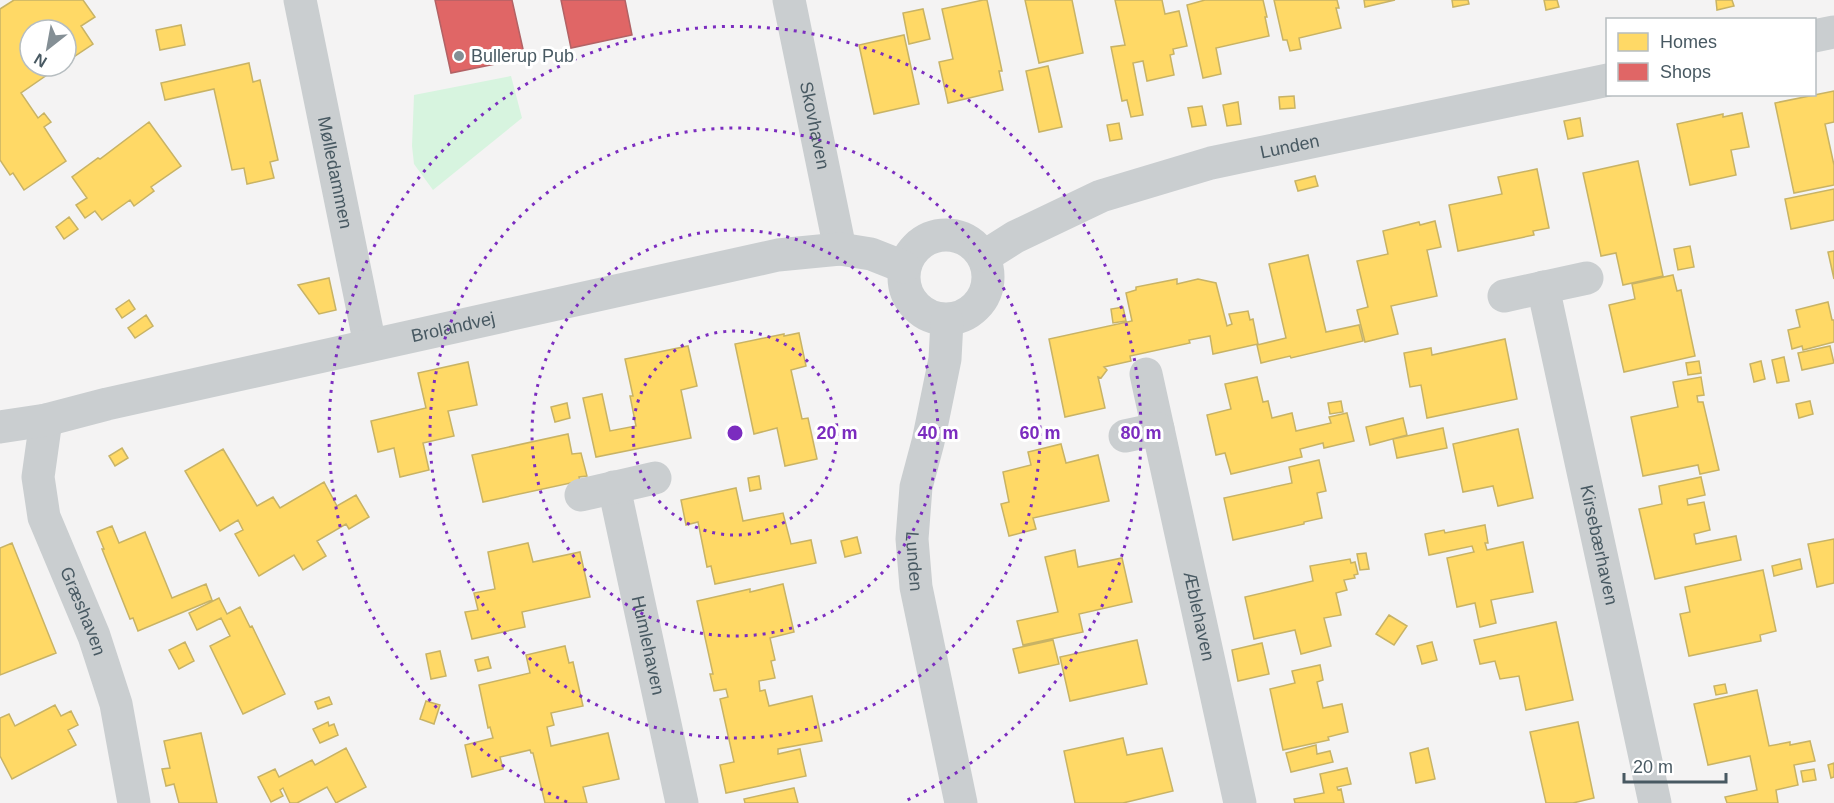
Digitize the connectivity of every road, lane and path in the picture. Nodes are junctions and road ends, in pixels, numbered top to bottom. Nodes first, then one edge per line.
1 (300, 0) edge
2 (789, 0) edge
3 (1834, 32) edge
4 (1816, 36) edge
5 (1606, 80) edge
6 (840, 249) junction
7 (984, 256) junction
8 (904, 267) junction
9 (1587, 278) dead end
10 (1543, 287) junction
11 (1504, 296) dead end
12 (947, 321) junction
13 (370, 345) junction
14 (1146, 374) dead end
15 (46, 420) junction
16 (0, 427) edge
17 (1158, 429) junction
18 (1125, 436) dead end
19 (655, 478) dead end
20 (614, 487) junction
21 (581, 495) dead end
22 (134, 803) edge
23 (682, 803) edge
24 (961, 803) edge
25 (1240, 803) edge
26 (1655, 803) edge

1 - 13 street, Mølledammen
2 - 6 street, Skovhaven
3 - 4 street
5 - 7 street, Lunden
6 - 8 street, Brolandvej
6 - 13 street, Brolandvej
7 - 8 street
7 - 12 street
8 - 12 street
9 - 10 street
10 - 11 street
10 - 26 street, Kirsebærhaven
12 - 24 street, Lunden
13 - 15 street, Brolandvej
14 - 17 street, Æblehaven
15 - 16 street, Brolandvej
15 - 22 street, Græshaven
17 - 18 street
17 - 25 street, Æblehaven
19 - 20 street
20 - 21 street
20 - 23 street, Humlehaven

